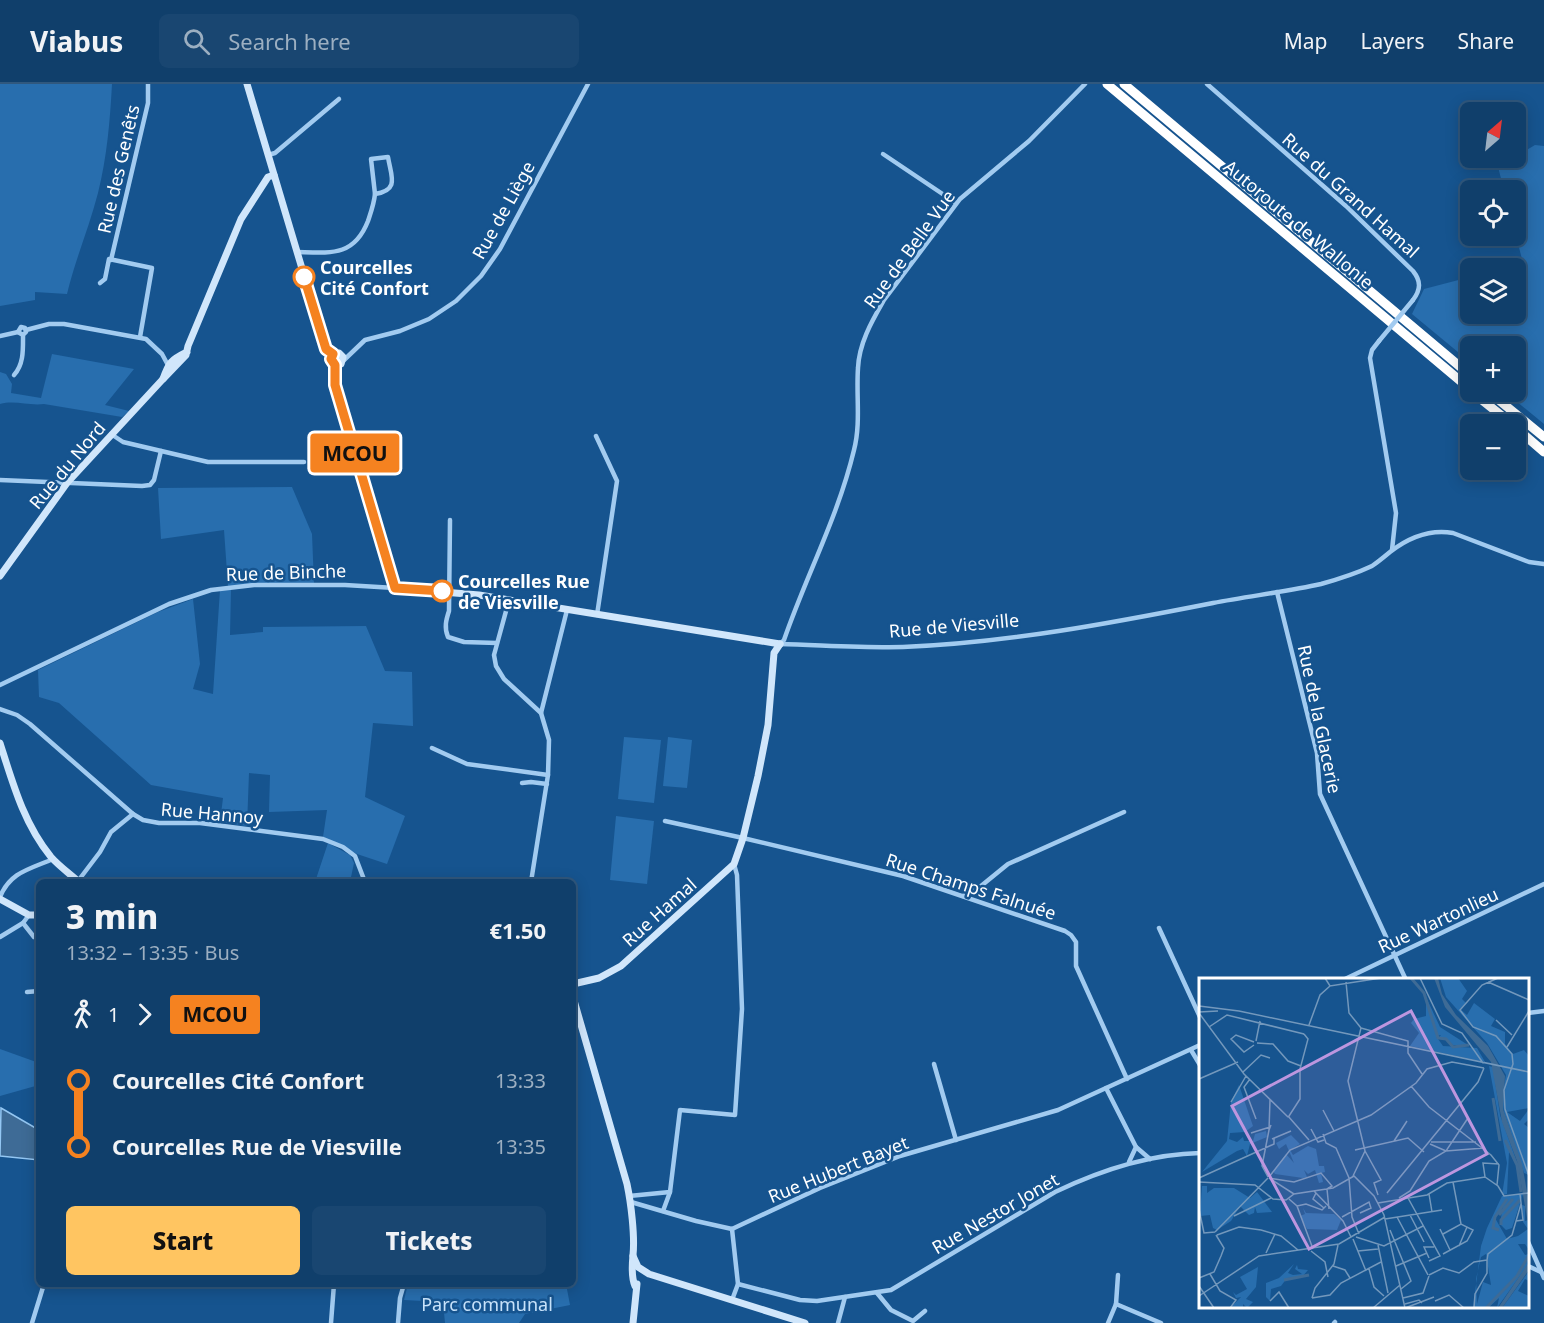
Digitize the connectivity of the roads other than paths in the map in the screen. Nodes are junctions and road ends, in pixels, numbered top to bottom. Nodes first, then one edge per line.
1 (148, 84) edge
2 (247, 84) edge
3 (588, 84) edge
4 (1085, 84) edge
5 (1107, 84) edge
6 (1124, 84) edge
7 (1207, 84) edge
8 (339, 99) dead end
9 (883, 154) dead end
10 (268, 155) junction
11 (274, 175) junction
12 (375, 194) junction
13 (956, 203) junction
14 (297, 252) junction
15 (111, 260) junction
16 (100, 284) dead end
17 (25, 332) junction
18 (0, 336) edge
19 (140, 337) junction
20 (162, 354) junction
21 (339, 356) junction
22 (176, 363) junction
23 (335, 365) junction
24 (167, 366) junction
25 (1460, 367) edge
26 (14, 375) dead end
27 (164, 379) junction
28 (1460, 381) edge
29 (1485, 402) edge
30 (1501, 402) edge
31 (1499, 414) edge
32 (111, 434) junction
33 (596, 436) dead end
34 (1526, 437) edge
35 (1544, 437) edge
36 (161, 451) junction
37 (1544, 452) edge
38 (304, 462) dead end
39 (0, 480) edge
40 (67, 483) junction
41 (450, 520) dead end
42 (1392, 550) junction
43 (1544, 564) edge
44 (0, 576) edge
45 (395, 588) junction
46 (449, 592) junction
47 (1277, 592) junction
48 (509, 600) junction
49 (567, 610) junction
50 (597, 615) junction
51 (497, 643) junction
52 (780, 644) junction
53 (0, 685) edge
54 (0, 709) edge
55 (542, 713) junction
56 (0, 743) edge
57 (432, 748) dead end
58 (548, 775) junction
59 (522, 783) dead end
60 (547, 784) junction
61 (1124, 812) dead end
62 (133, 814) junction
63 (664, 821) dead end
64 (743, 838) junction
65 (53, 860) junction
66 (734, 864) junction
67 (76, 879) edge
68 (80, 879) edge
69 (364, 879) edge
70 (531, 879) edge
71 (1544, 884) edge
72 (963, 896) junction
73 (0, 898) edge
74 (29, 915) junction
75 (36, 915) edge
76 (23, 922) junction
77 (1160, 928) dead end
78 (0, 937) edge
79 (36, 937) edge
80 (1395, 955) junction
81 (1347, 978) edge
82 (1405, 978) edge
83 (576, 983) edge
84 (36, 990) edge
85 (27, 992) dead end
86 (576, 1008) edge
87 (1544, 1011) edge
88 (1529, 1013) edge
89 (1199, 1015) edge
90 (1199, 1046) edge
91 (1191, 1050) junction
92 (1199, 1063) edge
93 (934, 1064) dead end
94 (1127, 1079) junction
95 (1106, 1088) junction
96 (956, 1140) junction
97 (1136, 1148) junction
98 (1199, 1153) edge
99 (1150, 1159) junction
100 (1129, 1162) junction
101 (670, 1192) junction
102 (630, 1199) junction
103 (663, 1211) junction
104 (732, 1229) junction
105 (1529, 1246) edge
106 (1529, 1267) edge
107 (637, 1272) junction
108 (1541, 1272) junction
109 (1118, 1275) dead end
110 (1544, 1278) edge
111 (738, 1284) junction
112 (43, 1287) edge
113 (334, 1287) edge
114 (403, 1287) edge
115 (877, 1293) junction
116 (845, 1298) junction
117 (732, 1300) junction
118 (1116, 1304) junction
119 (925, 1311) dead end
120 (32, 1323) edge
121 (331, 1323) edge
122 (398, 1323) edge
123 (633, 1323) edge
124 (805, 1323) edge
125 (838, 1323) edge
126 (1108, 1323) edge
127 (1161, 1323) edge

1 - 15 street, Rue des Genêts
2 - 10 street
3 - 21 street, Rue de Liège
4 - 13 street, Rue de Belle Vue
5 - 28 highway, Autoroute de Wallonie
6 - 25 highway, Autoroute de Wallonie
7 - 42 street, Rue du Grand Hamal, bridge
8 - 10 street
9 - 13 street
10 - 11 street
11 - 14 street
11 - 22 street, Rue du Nord
12 - 12 street
12 - 14 street
13 - 52 street, Rue de Belle Vue
14 - 21 street
15 - 16 street, Rue des Genêts
15 - 19 street, Rue des Genêts
17 - 18 street
17 - 19 street
17 - 26 street
19 - 20 street
20 - 22 street
20 - 24 street
21 - 23 street
21 - 23 street
22 - 24 street, Rue du Nord
22 - 27 street, Rue du Nord
23 - 45 street
24 - 27 street
27 - 32 street, Rue du Nord
29 - 31 highway, Autoroute de Wallonie
30 - 35 highway
32 - 36 street
32 - 40 street, Rue du Nord
33 - 50 street
34 - 37 highway, Autoroute de Wallonie
36 - 38 street
36 - 40 street
39 - 40 street
40 - 44 street, Rue du Nord
41 - 46 street
42 - 43 street, Rue de Viesville
42 - 47 street, Rue de Viesville
45 - 46 street, Rue de Binche
45 - 53 street, Rue de Binche
46 - 48 street, Rue de Binche
46 - 51 street
47 - 52 street, Rue de Viesville
47 - 80 street, Rue de la Glacerie
48 - 49 street, Rue de Viesville
48 - 51 street
49 - 50 street, Rue de Viesville
49 - 55 street
50 - 52 street, Rue de Viesville
51 - 55 street
52 - 64 street, Rue Hamal
54 - 62 street, Rue Hannoy
55 - 58 street
56 - 65 street
57 - 58 street
58 - 60 street
59 - 60 street
60 - 70 street
61 - 72 street
62 - 68 street
62 - 69 street, Rue Hannoy
63 - 64 street
64 - 66 street, Rue Hamal
64 - 72 street, Rue Champs Falnuée
65 - 67 street
65 - 73 street
66 - 83 street, Rue Hamal
66 - 101 street
71 - 80 street, Rue Wartonlieu
72 - 94 street, Rue Champs Falnuée
73 - 74 street
74 - 75 street
74 - 76 street
76 - 78 street
76 - 79 street
77 - 89 street
80 - 81 street, Rue Wartonlieu
80 - 82 street, Rue de la Glacerie
84 - 85 street
86 - 102 street
87 - 88 street
90 - 91 street
91 - 92 street
91 - 94 street
93 - 96 street
94 - 95 street
95 - 96 street, Rue Hubert Bayet
95 - 97 street
96 - 104 street, Rue Hubert Bayet
97 - 99 street
97 - 100 street
98 - 99 street, Rue Nestor Jonet
99 - 100 street, Rue Nestor Jonet
100 - 115 street, Rue Nestor Jonet
101 - 102 street
101 - 103 street
102 - 103 street
102 - 107 street
103 - 104 street
104 - 111 street
105 - 108 street
106 - 108 street
107 - 117 street
107 - 123 street
108 - 110 street
109 - 118 street
111 - 116 street, Rue Nestor Jonet
111 - 117 street
112 - 120 street
113 - 121 street
114 - 122 street
115 - 116 street, Rue Nestor Jonet
115 - 119 street
116 - 125 street
117 - 124 street
118 - 126 street
118 - 127 street

